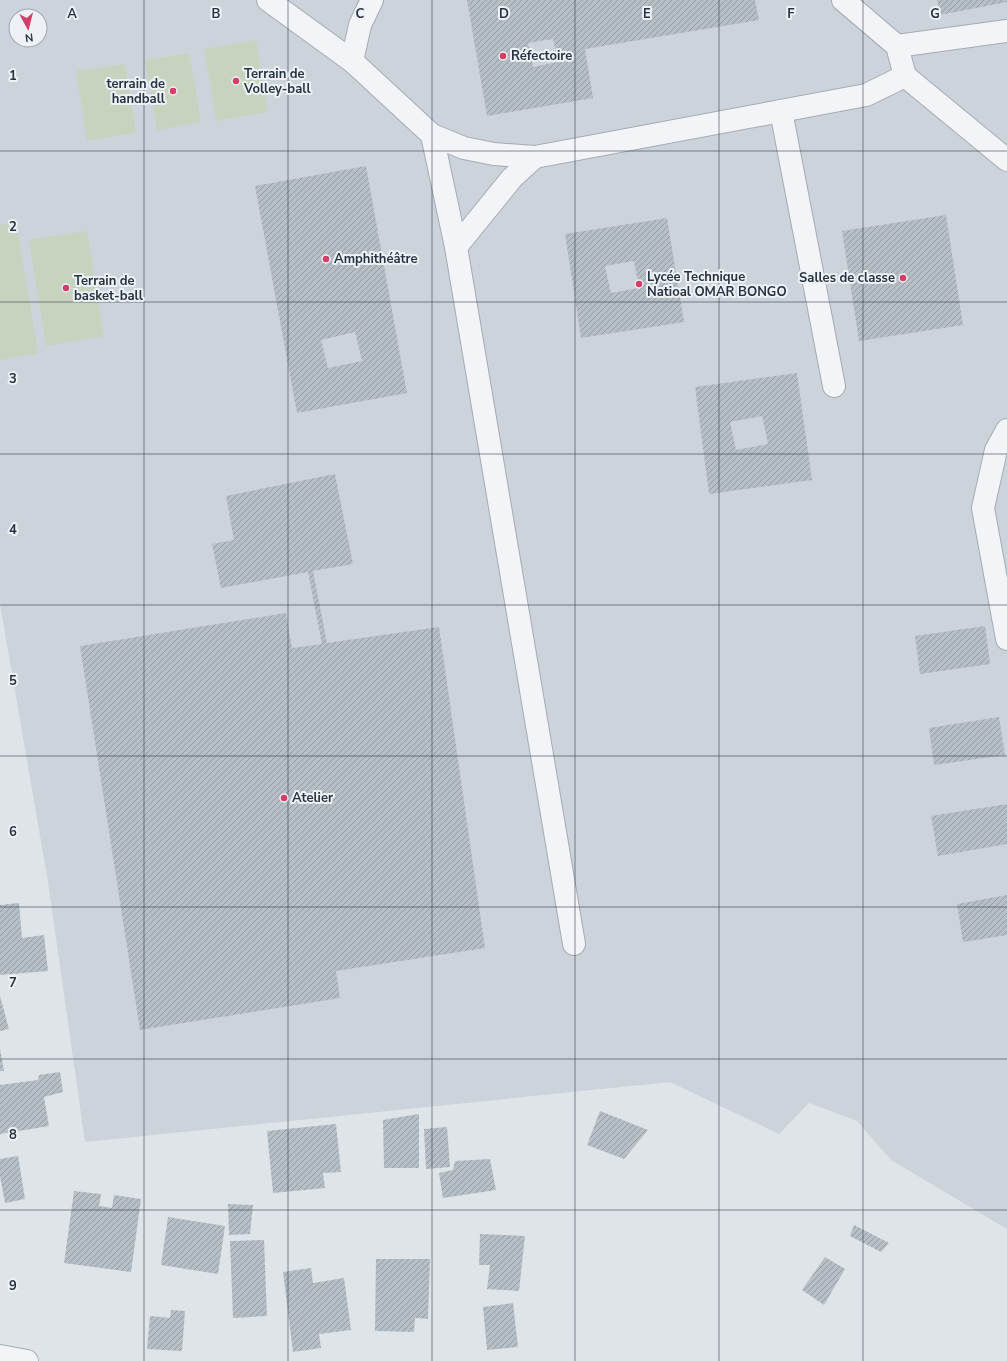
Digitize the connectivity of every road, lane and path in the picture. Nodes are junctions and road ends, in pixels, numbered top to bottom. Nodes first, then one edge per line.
1 (268, 0) edge
2 (372, 0) edge
3 (843, 0) edge
4 (1007, 31) edge
5 (897, 46) junction
6 (352, 61) junction
7 (905, 76) junction
8 (781, 111) junction
9 (432, 135) junction
10 (535, 157) junction
11 (1007, 160) edge
12 (456, 247) junction
13 (834, 386) dead end
14 (1007, 430) edge
15 (1007, 639) edge
16 (574, 944) dead end
17 (0, 1356) edge
18 (27, 1361) edge

1 - 6 street
2 - 6 street
3 - 5 street
4 - 5 street
5 - 7 street
6 - 9 street
7 - 8 street
7 - 11 street
8 - 10 street
8 - 13 street
9 - 10 street
9 - 12 street
10 - 12 street
12 - 16 street
14 - 15 street
17 - 18 street

